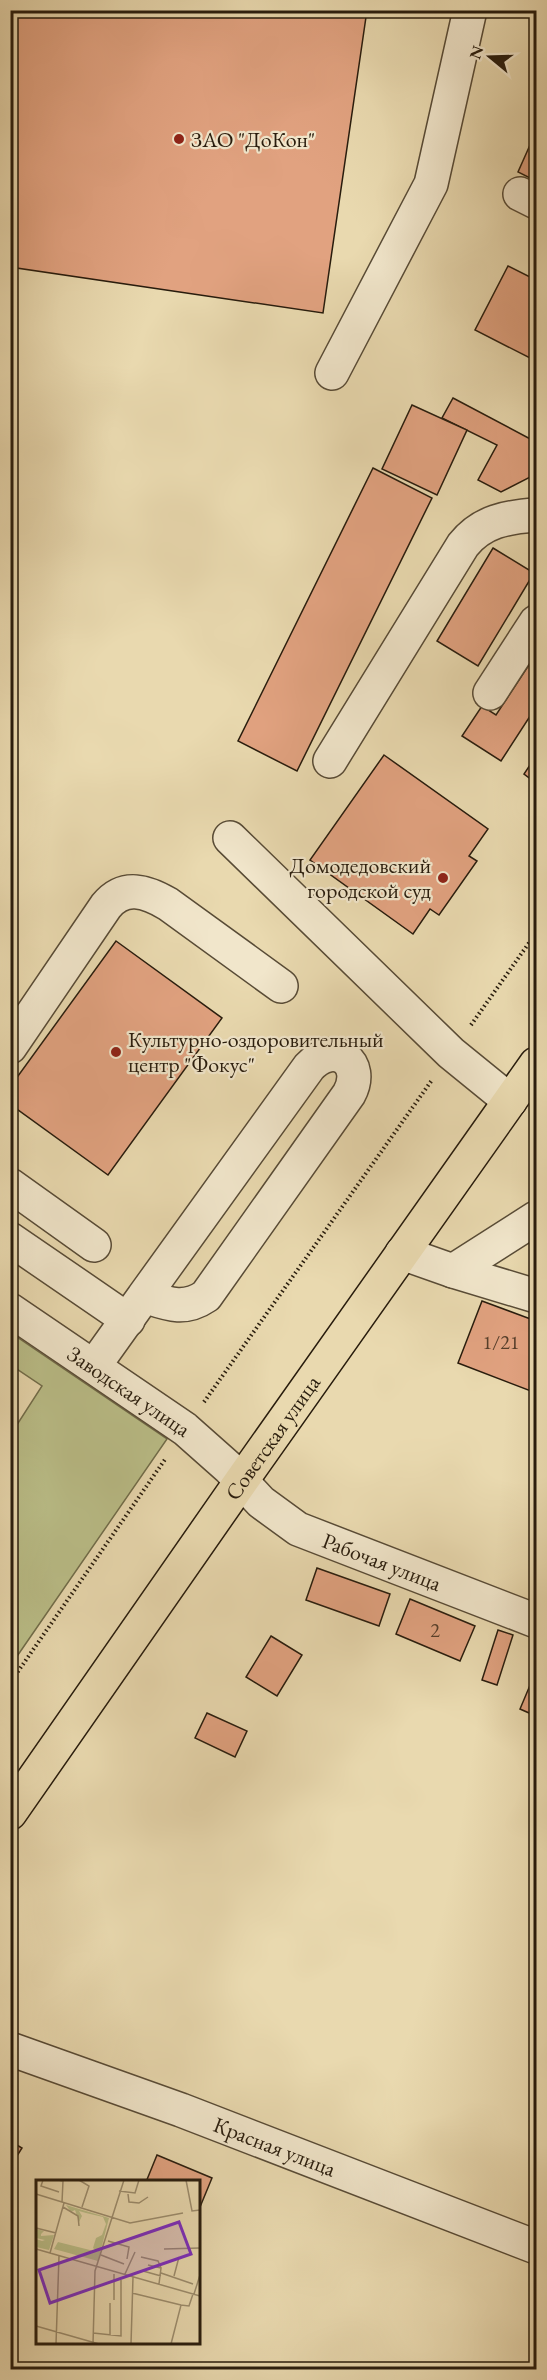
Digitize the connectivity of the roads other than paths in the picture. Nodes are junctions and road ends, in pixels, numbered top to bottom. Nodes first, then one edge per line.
1 (470, 10) edge
2 (332, 373) dead end
3 (537, 515) edge
4 (537, 622) edge
5 (490, 693) dead end
6 (330, 761) dead end
7 (230, 838) dead end
8 (281, 986) dead end
9 (10, 1047) edge
10 (537, 1064) edge
11 (510, 1101) junction
12 (10, 1185) edge
13 (537, 1218) edge
14 (10, 1239) edge
15 (94, 1245) dead end
16 (402, 1253) junction
17 (453, 1271) junction
18 (537, 1296) edge
19 (136, 1308) junction
20 (10, 1310) edge
21 (94, 1366) junction
22 (242, 1480) junction
23 (537, 1621) edge
24 (10, 1814) edge
25 (10, 2049) edge
26 (537, 2247) edge

1 - 2 street
3 - 6 street
4 - 5 street
7 - 11 street
8 - 9 street
10 - 11 main road, Советская улица
11 - 16 main road, Советская улица
12 - 15 street
13 - 17 street
14 - 19 street
16 - 17 street
16 - 22 main road, Советская улица
17 - 18 street
19 - 19 street
19 - 21 street
20 - 21 street, Заводская улица
21 - 22 street, Заводская улица
22 - 23 street, Рабочая улица
22 - 24 main road, Советская улица
25 - 26 street, Красная улица

